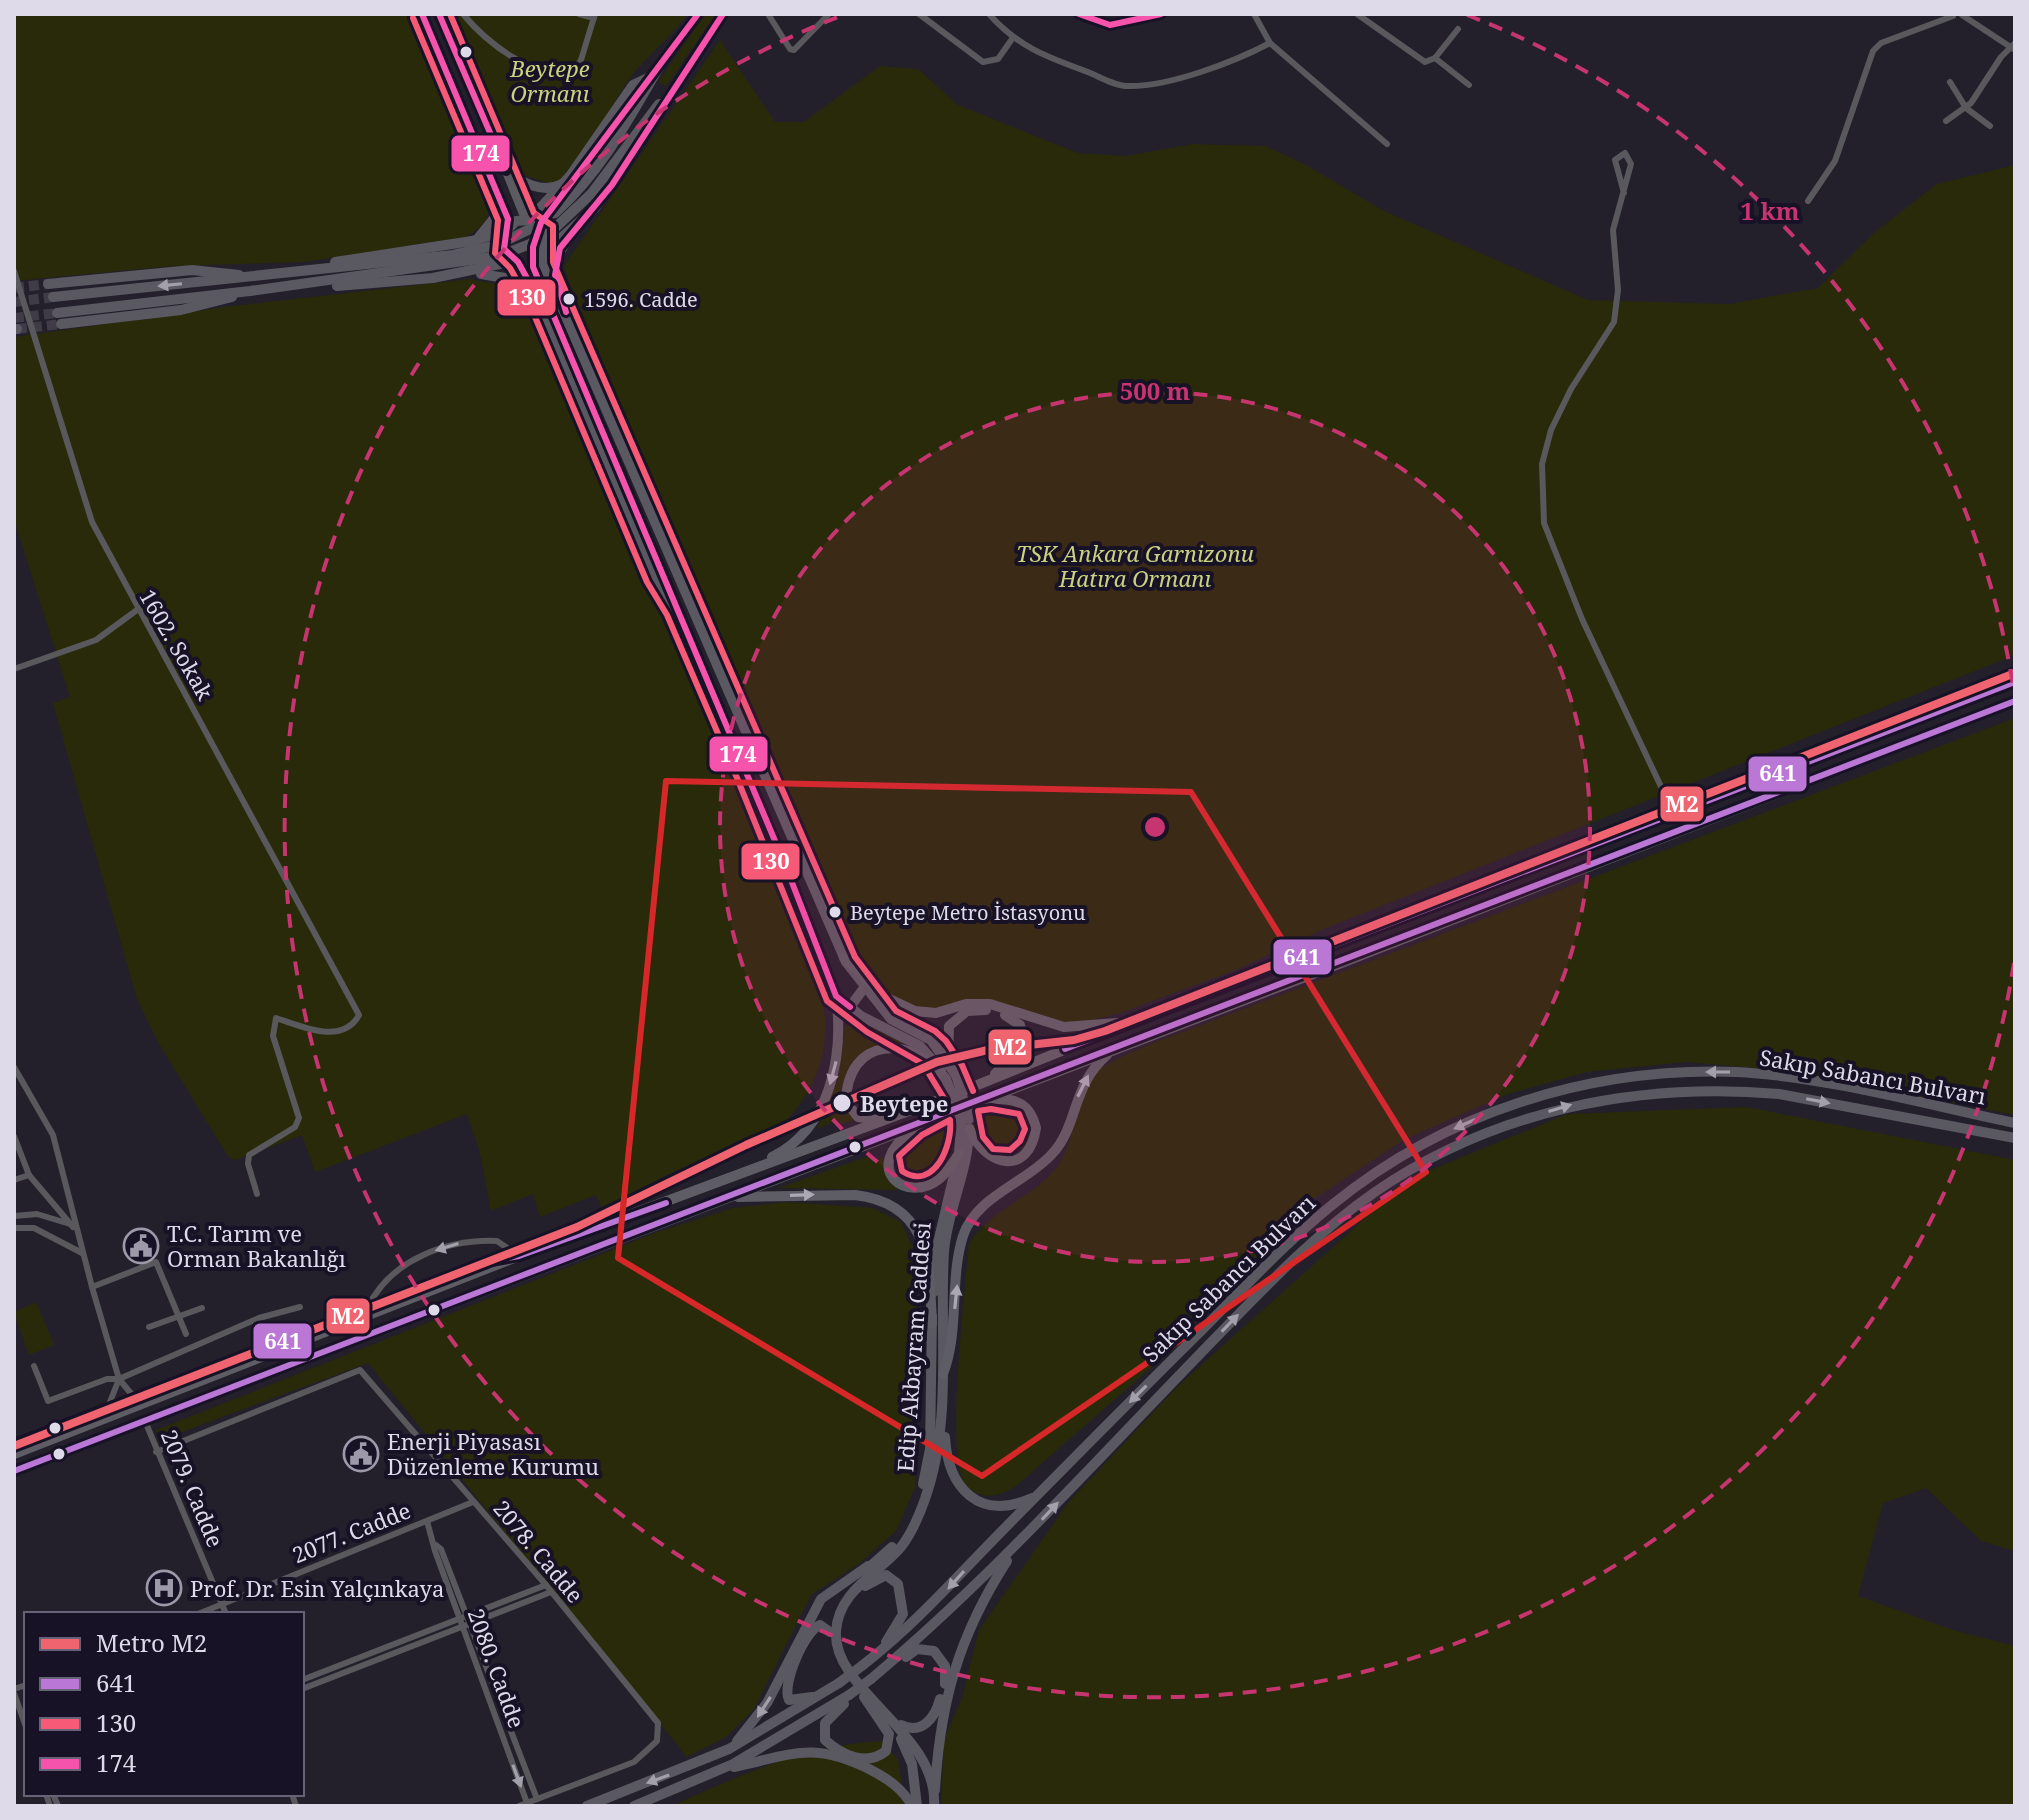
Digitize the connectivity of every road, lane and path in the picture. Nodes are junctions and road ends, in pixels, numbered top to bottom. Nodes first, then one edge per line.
1 (422, 14) edge
2 (439, 14) edge
3 (463, 14) edge
4 (579, 14) edge
5 (698, 14) edge
6 (723, 14) edge
7 (768, 14) edge
8 (829, 14) edge
9 (919, 14) edge
10 (989, 14) edge
11 (1079, 14) edge
12 (1116, 14) edge
13 (1161, 14) edge
14 (1254, 14) edge
15 (1357, 14) edge
16 (1962, 14) edge
17 (1953, 15) edge
18 (594, 16) edge
19 (1118, 26) junction
20 (1458, 29) dead end
21 (1012, 39) junction
22 (1270, 43) junction
23 (2014, 47) edge
24 (1435, 58) junction
25 (654, 75) junction
26 (1950, 82) dead end
27 (1469, 85) dead end
28 (666, 97) junction
29 (1966, 108) junction
30 (483, 113) junction
31 (463, 114) junction
32 (1946, 121) dead end
33 (468, 126) junction
34 (1990, 126) dead end
35 (1387, 144) dead end
36 (506, 168) junction
37 (564, 183) junction
38 (494, 185) junction
39 (1624, 193) junction
40 (1808, 201) dead end
41 (545, 207) junction
42 (528, 220) junction
43 (553, 222) junction
44 (507, 229) junction
45 (571, 232) junction
46 (472, 241) junction
47 (498, 250) junction
48 (539, 255) junction
49 (516, 262) junction
50 (14, 271) edge
51 (292, 272) junction
52 (463, 273) junction
53 (249, 277) junction
54 (48, 284) tunnel mouth
55 (299, 285) junction
56 (536, 294) junction
57 (53, 297) tunnel mouth
58 (566, 312) junction
59 (59, 318) tunnel mouth
60 (575, 332) junction
61 (554, 341) junction
62 (137, 610) junction
63 (676, 610) junction
64 (14, 669) edge
65 (2015, 682) edge
66 (2015, 701) edge
67 (1673, 812) junction
68 (844, 958) junction
69 (861, 983) junction
70 (835, 994) junction
71 (850, 1007) junction
72 (1146, 1017) junction
73 (1111, 1050) junction
74 (948, 1061) junction
75 (14, 1067) edge
76 (951, 1077) junction
77 (988, 1080) junction
78 (976, 1101) junction
79 (881, 1120) junction
80 (922, 1122) junction
81 (2015, 1123) edge
82 (966, 1124) junction
83 (14, 1136) edge
84 (2015, 1138) edge
85 (959, 1154) junction
86 (748, 1173) junction
87 (29, 1175) junction
88 (14, 1180) edge
89 (66, 1194) junction
90 (257, 1194) dead end
91 (724, 1199) junction
92 (52, 1202) junction
93 (14, 1216) edge
94 (70, 1224) junction
95 (14, 1228) edge
96 (76, 1231) junction
97 (82, 1253) junction
98 (519, 1256) junction
99 (92, 1287) junction
100 (300, 1307) dead end
101 (202, 1308) dead end
102 (367, 1308) junction
103 (179, 1316) junction
104 (932, 1324) junction
105 (149, 1327) dead end
106 (186, 1334) dead end
107 (34, 1366) dead end
108 (943, 1374) junction
109 (119, 1379) junction
110 (54, 1383) dead end
111 (42, 1387) junction
112 (134, 1397) junction
113 (942, 1406) junction
114 (108, 1407) junction
115 (145, 1421) junction
116 (15, 1440) edge
117 (156, 1452) junction
118 (14, 1454) edge
119 (14, 1471) edge
120 (1040, 1492) junction
121 (473, 1502) junction
122 (427, 1521) junction
123 (1019, 1544) junction
124 (876, 1561) junction
125 (546, 1585) junction
126 (551, 1592) junction
127 (222, 1604) junction
128 (843, 1606) junction
129 (203, 1612) edge
130 (225, 1612) edge
131 (464, 1621) junction
132 (830, 1632) junction
133 (877, 1654) junction
134 (874, 1677) junction
135 (304, 1679) edge
136 (836, 1686) junction
137 (304, 1688) edge
138 (14, 1691) edge
139 (865, 1694) junction
140 (849, 1695) junction
141 (24, 1721) edge
142 (729, 1749) junction
143 (721, 1770) junction
144 (537, 1799) junction
145 (934, 1803) edge
146 (523, 1805) edge
147 (587, 1806) edge
148 (634, 1806) edge
149 (915, 1806) edge

1 - 31 main road
2 - 30 main road
3 - 18 street
4 - 18 street
5 - 25 main road
6 - 28 main road
7 - 8 street
9 - 21 street
10 - 21 street
11 - 19 street
12 - 19 street
13 - 19 street
14 - 22 street
15 - 24 street
16 - 17 street
16 - 23 street
17 - 40 street
20 - 24 street
21 - 22 street
22 - 35 street
23 - 29 street
24 - 27 street
25 - 37 main road
25 - 43 main road
25 - 48 main road, bridge
26 - 29 street
28 - 43 main road
28 - 45 main road
29 - 32 street
29 - 34 street
30 - 31 main road
30 - 33 main road
30 - 36 main road
31 - 33 main road
33 - 38 main road
36 - 37 main road
36 - 42 main road
37 - 41 main road
38 - 44 main road
38 - 46 main road
39 - 39 street
39 - 67 street
41 - 42 main road
41 - 45 main road
42 - 44 main road
42 - 48 main road
43 - 47 main road, bridge
44 - 46 main road
44 - 49 main road
45 - 48 main road
45 - 58 main road
46 - 51 main road
47 - 51 main road
47 - 55 main road
48 - 49 main road
48 - 58 main road
48 - 63 main road, bridge
49 - 52 main road
49 - 56 main road
50 - 62 street, 1602. Sokak
51 - 53 main road
52 - 55 main road
52 - 56 main road
53 - 54 main road
53 -> 57 main road
55 - 59 main road
56 - 61 main road
58 - 60 main road
60 - 61 main road
60 - 68 main road
61 - 63 main road
62 - 64 street
62 - 90 street, 1602. Sokak
63 - 70 main road
65 - 67 highway
66 - 73 highway
67 - 72 highway
68 - 69 main road
68 - 72 highway
69 - 70 main road
69 - 71 main road
69 - 74 main road
70 - 71 main road
70 -> 86 highway
71 - 76 main road
72 - 77 highway
73 - 78 highway
108 -> 73 highway
74 - 76 main road
74 - 77 highway
75 - 89 street
76 - 79 highway
76 - 82 main road, bridge
77 - 79 highway
78 - 80 highway
78 - 82 highway
79 - 86 highway
80 - 85 highway
80 - 91 highway
81 -> 120 main road, Sakıp Sabancı Bulvarı
82 - 85 main road, Edip Akbayram Caddesi
82 - 108 main road, Edip Akbayram Caddesi
83 - 87 street
123 -> 84 main road, Sakıp Sabancı Bulvarı
85 - 104 main road, Edip Akbayram Caddesi
86 - 98 highway
87 - 88 street
87 - 92 street
89 - 92 street
89 - 96 street
91 -> 104 highway
91 - 115 highway
92 - 94 street
93 - 94 street
94 - 96 street
95 - 97 street
96 - 97 street
97 - 99 street
98 - 102 highway
98 -> 102 street
98 - 118 highway
99 - 103 street
99 - 109 street
100 - 109 street
101 - 103 street
102 - 112 highway
103 - 105 street
103 - 106 street
104 - 124 main road, Edip Akbayram Caddesi
107 - 111 street
108 - 113 main road, Edip Akbayram Caddesi
109 - 111 street
109 - 112 street
109 - 114 street
110 - 111 street
112 - 114 highway
113 - 120 main road
113 - 128 main road, Edip Akbayram Caddesi
114 - 116 highway
115 - 117 street, 2079. Cadde
115 - 119 highway
117 - 121 street, 2078. Cadde
117 - 127 street, 2079. Cadde
120 -> 133 main road, Sakıp Sabancı Bulvarı
121 - 122 street, 2077. Cadde
121 - 125 street, 2078. Cadde
122 - 127 street, 2077. Cadde
122 - 131 street, 2080. Cadde
123 - 134 main road, Sakıp Sabancı Bulvarı
123 - 145 main road
124 - 132 main road, Edip Akbayram Caddesi
124 -> 142 main road
125 - 126 street, 2078. Cadde
125 - 131 street
126 - 131 street
126 - 144 street, 2078. Cadde
127 - 129 street, 2077. Cadde
127 - 130 street, 2079. Cadde
128 - 133 main road
128 - 139 main road
131 - 135 street
131 - 137 street
131 - 144 street, 2080. Cadde
131 -> 146 street, 2080. Cadde
132 - 136 main road
132 - 139 main road
133 - 136 main road, Sakıp Sabancı Bulvarı, bridge
134 - 139 main road
134 - 140 main road, Sakıp Sabancı Bulvarı, bridge
136 - 142 main road, Sakıp Sabancı Bulvarı
138 - 141 street
139 - 140 main road
139 - 145 main road
139 - 149 main road
140 - 143 main road, Sakıp Sabancı Bulvarı
142 -> 147 main road, Sakıp Sabancı Bulvarı
143 - 148 main road, Sakıp Sabancı Bulvarı
143 - 149 main road
144 - 146 street

